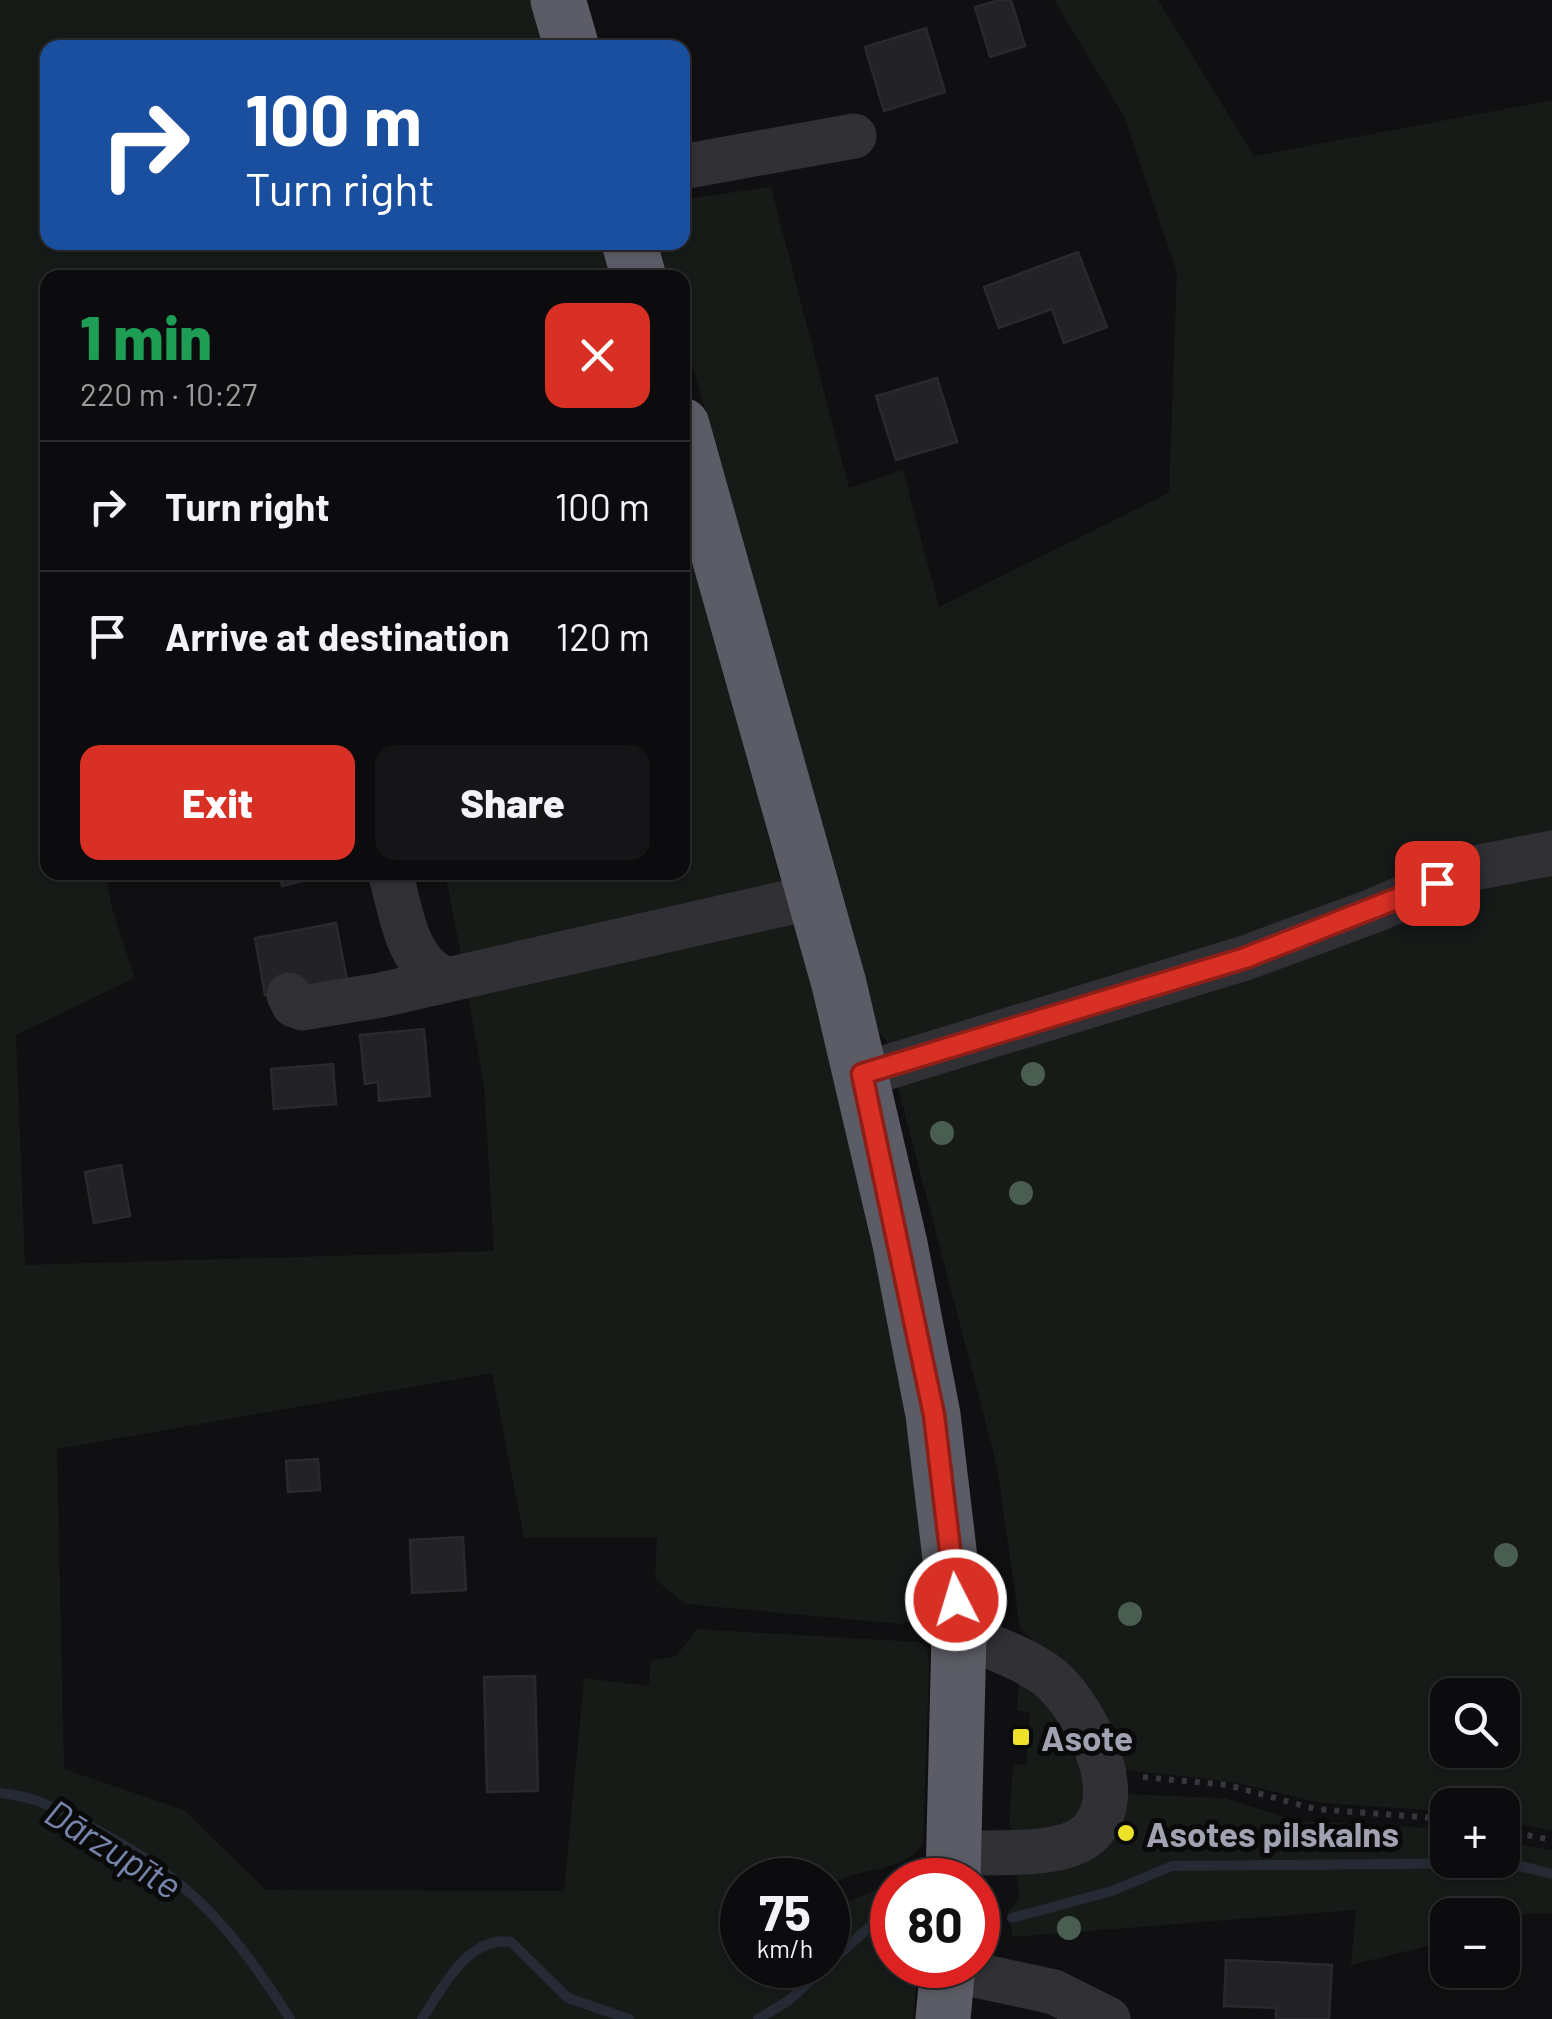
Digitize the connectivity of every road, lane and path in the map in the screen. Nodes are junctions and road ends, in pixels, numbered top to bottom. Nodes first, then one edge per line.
1 (558, 0) edge
2 (570, 40) edge
3 (854, 136) dead end
4 (690, 166) edge
5 (690, 458) edge
6 (1552, 853) edge
7 (393, 880) edge
8 (816, 896) junction
9 (445, 979) junction
10 (289, 995) dead end
11 (862, 1074) junction
12 (959, 1634) junction
13 (1103, 1773) junction
14 (1430, 1818) edge
15 (1520, 1834) edge
16 (1552, 1840) edge
17 (954, 1858) edge
18 (1000, 1858) edge
19 (992, 1988) edge
20 (1108, 2019) edge

1 - 2 highway
3 - 4 lane
5 - 8 highway
6 - 11 lane
7 - 9 lane
8 - 9 lane
8 - 11 highway
9 - 10 lane
11 - 12 highway
12 - 13 lane
12 - 17 highway
13 - 14 path
13 - 18 lane
15 - 16 path
19 - 20 lane

